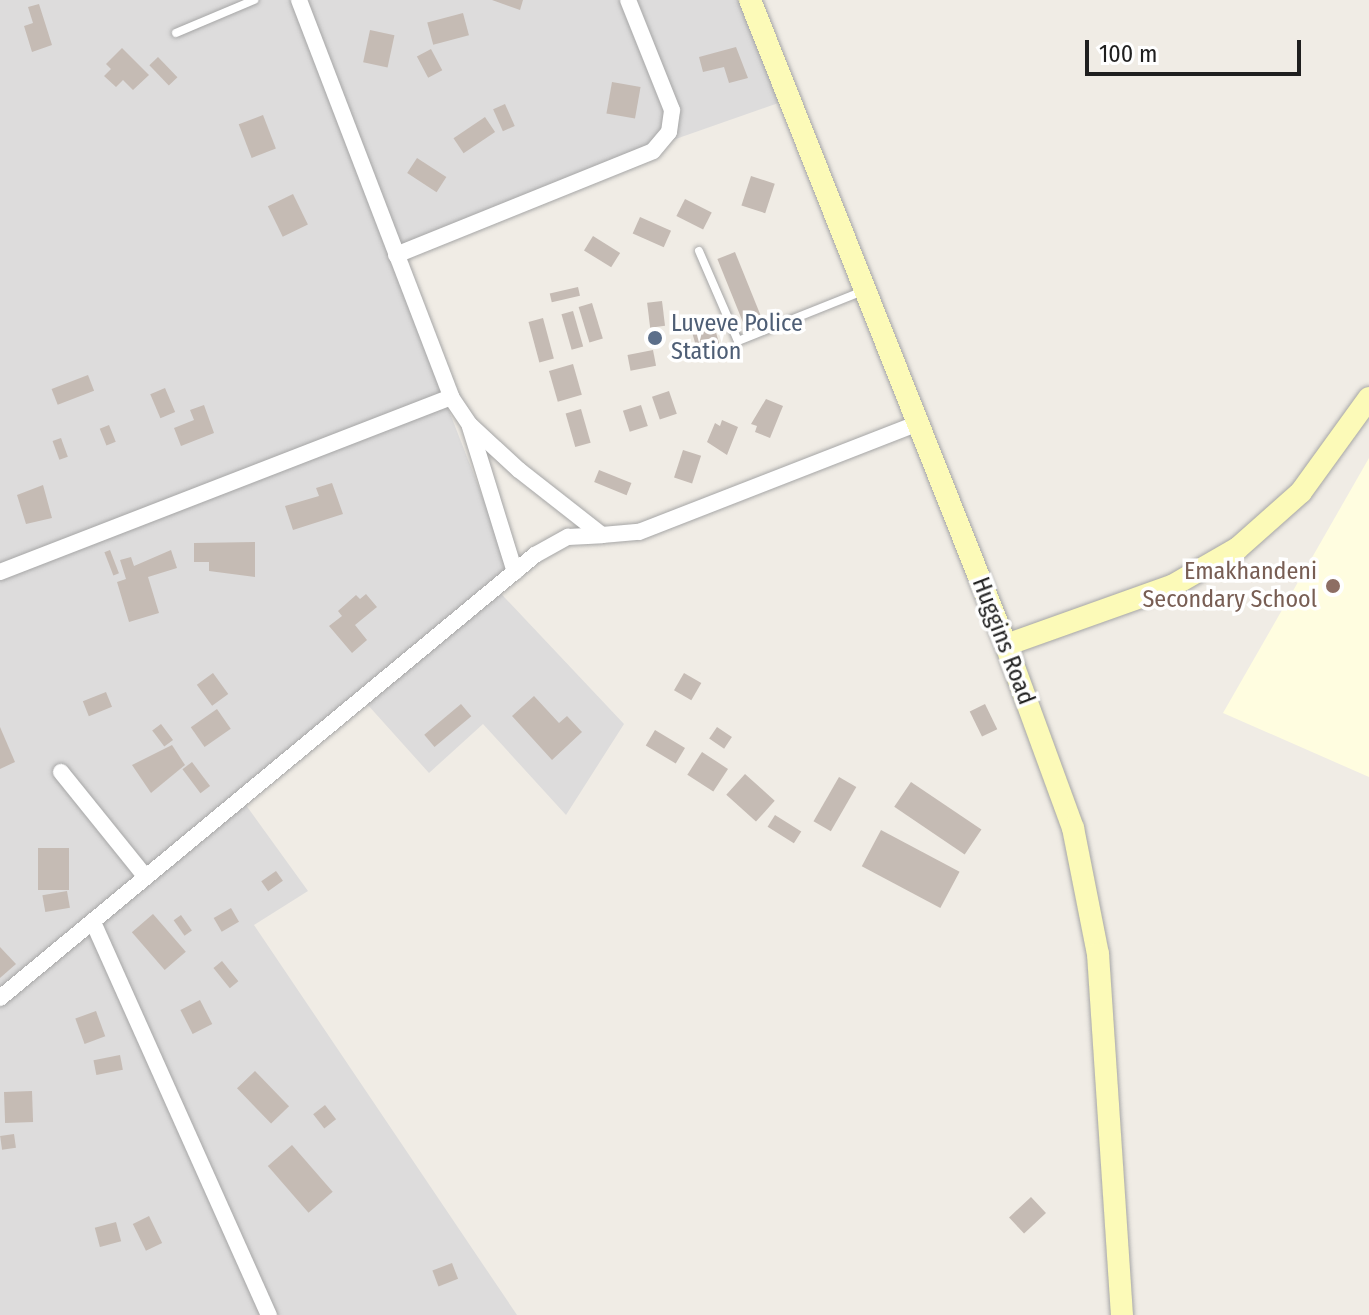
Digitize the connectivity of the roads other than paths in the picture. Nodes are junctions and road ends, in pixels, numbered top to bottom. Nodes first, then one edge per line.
1 (254, 0) edge
2 (299, 0) edge
3 (628, 0) edge
4 (750, 0) edge
5 (176, 33) dead end
6 (699, 251) dead end
7 (396, 255) junction
8 (864, 291) junction
9 (451, 397) junction
10 (1369, 398) edge
11 (916, 424) junction
12 (470, 425) junction
13 (602, 535) junction
14 (0, 572) edge
15 (515, 572) junction
16 (1006, 645) junction
17 (61, 772) dead end
18 (144, 875) junction
19 (93, 922) junction
20 (0, 998) edge
21 (269, 1315) edge
22 (1122, 1315) edge

1 - 5 lane
2 - 7 street
3 - 7 street
4 - 8 street, Huggins Road
6 - 8 lane
7 - 9 street
8 - 11 street, Huggins Road
9 - 12 street
9 - 14 street
10 - 16 street
11 - 13 street
11 - 16 street, Huggins Road
12 - 13 street
12 - 15 street
13 - 15 street
15 - 18 street
16 - 22 street, Huggins Road
17 - 18 street
18 - 19 street
19 - 20 street
19 - 21 street

